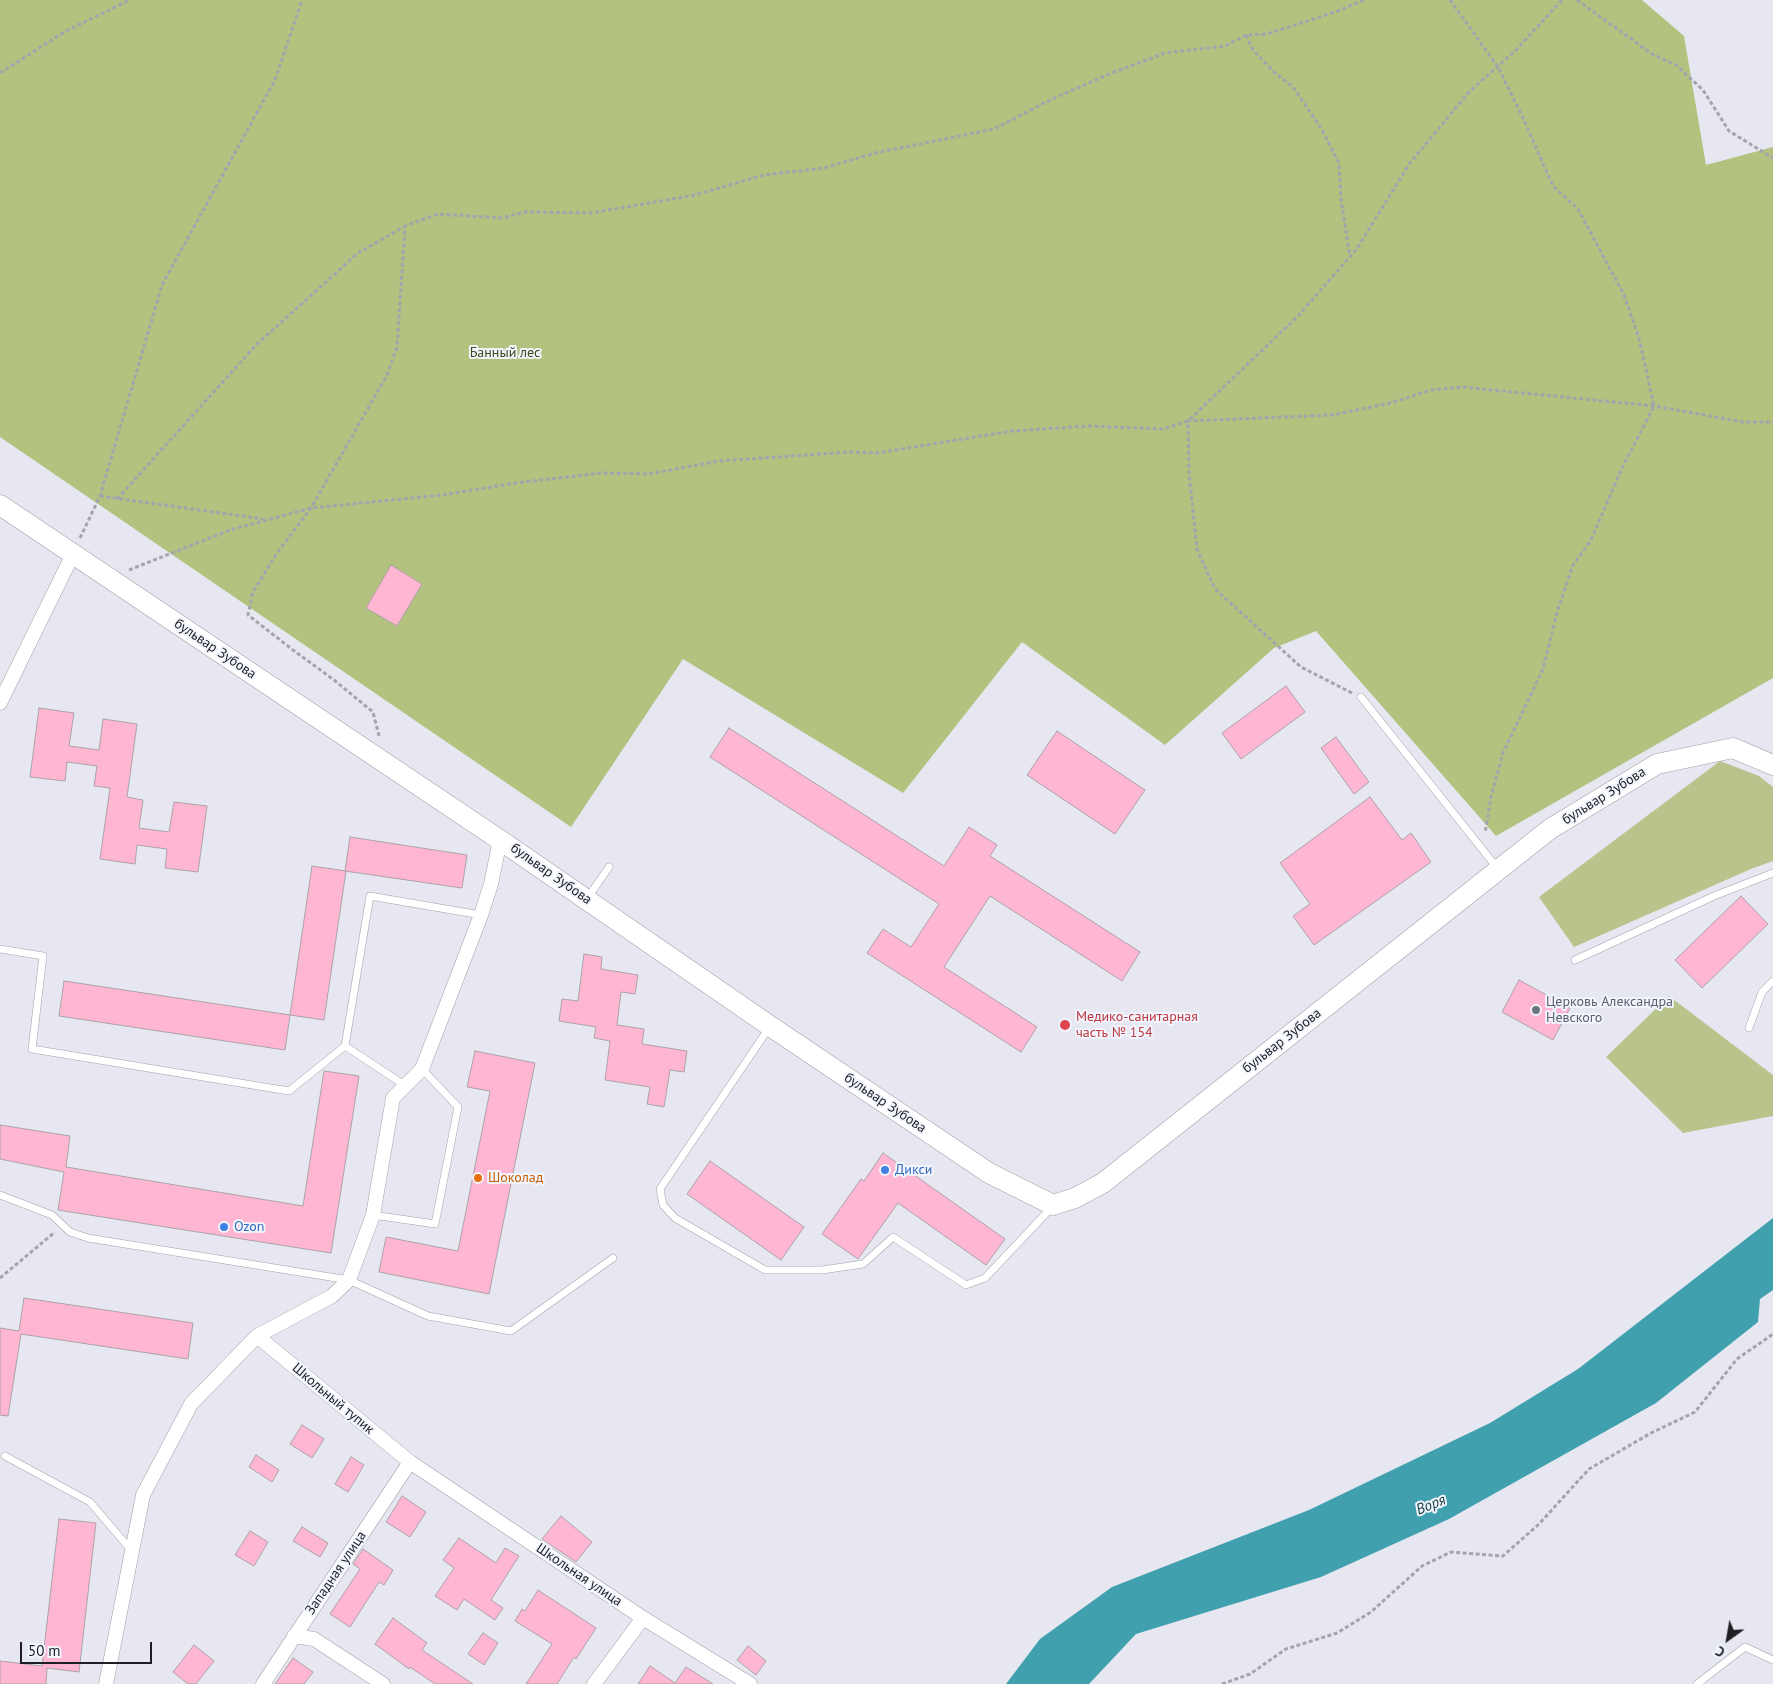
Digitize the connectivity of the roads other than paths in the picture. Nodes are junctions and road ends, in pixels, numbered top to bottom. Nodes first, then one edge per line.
1 (0, 505) edge
2 (72, 554) junction
3 (1361, 697) road end
4 (0, 703) edge
5 (1773, 765) edge
6 (500, 840) junction
7 (608, 867) dead end
8 (1499, 869) junction
9 (1773, 872) edge
10 (586, 899) junction
11 (481, 916) junction
12 (0, 949) edge
13 (1575, 960) dead end
14 (1773, 981) edge
15 (770, 1026) junction
16 (1749, 1028) dead end
17 (345, 1046) junction
18 (422, 1069) junction
19 (406, 1086) junction
20 (0, 1195) edge
21 (1053, 1205) junction
22 (373, 1215) junction
23 (613, 1258) dead end
24 (349, 1280) junction
25 (257, 1336) junction
26 (5, 1456) dead end
27 (410, 1462) junction
28 (132, 1551) junction
29 (643, 1618) junction
30 (294, 1636) junction
31 (1773, 1660) edge
32 (106, 1684) edge
33 (263, 1684) edge
34 (383, 1684) edge
35 (594, 1684) edge
36 (750, 1684) edge
37 (1697, 1684) edge

1 - 2 street, бульвар Зубова
2 - 4 street
2 - 6 street, бульвар Зубова
3 - 8 lane
5 - 8 street, бульвар Зубова
6 - 10 street, бульвар Зубова
6 - 11 street
7 - 10 lane
8 - 21 street, бульвар Зубова
9 - 13 lane
10 - 15 street, бульвар Зубова
11 - 17 lane
11 - 18 street
12 - 17 lane
14 - 16 lane
15 - 21 street, бульвар Зубова
15 - 21 lane
17 - 19 lane
18 - 19 street
18 - 22 lane
19 - 22 street
20 - 24 lane
22 - 24 street
23 - 24 lane
24 - 25 street
25 - 27 street, Школьный тупик
25 - 28 street
26 - 28 lane
27 - 29 street, Школьная улица
27 - 30 street, Западная улица
28 - 32 street
29 - 35 street
29 - 36 street, Школьная улица
30 - 33 street, Западная улица
30 - 34 street
31 - 37 lane

